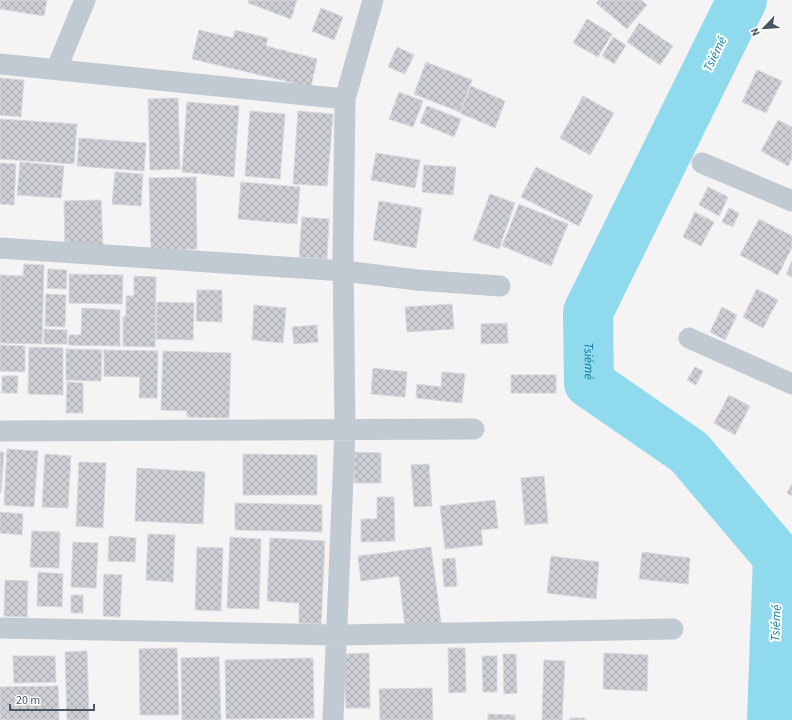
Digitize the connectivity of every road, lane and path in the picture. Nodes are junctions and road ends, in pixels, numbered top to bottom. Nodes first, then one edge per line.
1 (85, 0) edge
2 (373, 0) edge
3 (0, 64) edge
4 (57, 68) junction
5 (345, 98) junction
6 (702, 163) dead end
7 (792, 201) edge
8 (0, 248) edge
9 (344, 272) junction
10 (500, 286) dead end
11 (689, 338) dead end
12 (792, 384) edge
13 (474, 429) dead end
14 (345, 430) junction
15 (0, 431) edge
16 (0, 628) edge
17 (673, 629) dead end
18 (336, 635) junction
19 (333, 720) edge

1 - 4 street
2 - 5 street
3 - 4 street
4 - 5 street
5 - 9 street
6 - 7 street
8 - 9 street
9 - 10 street
9 - 14 street
11 - 12 street
13 - 14 street
14 - 15 street
14 - 18 street
16 - 18 street
17 - 18 street
18 - 19 street

